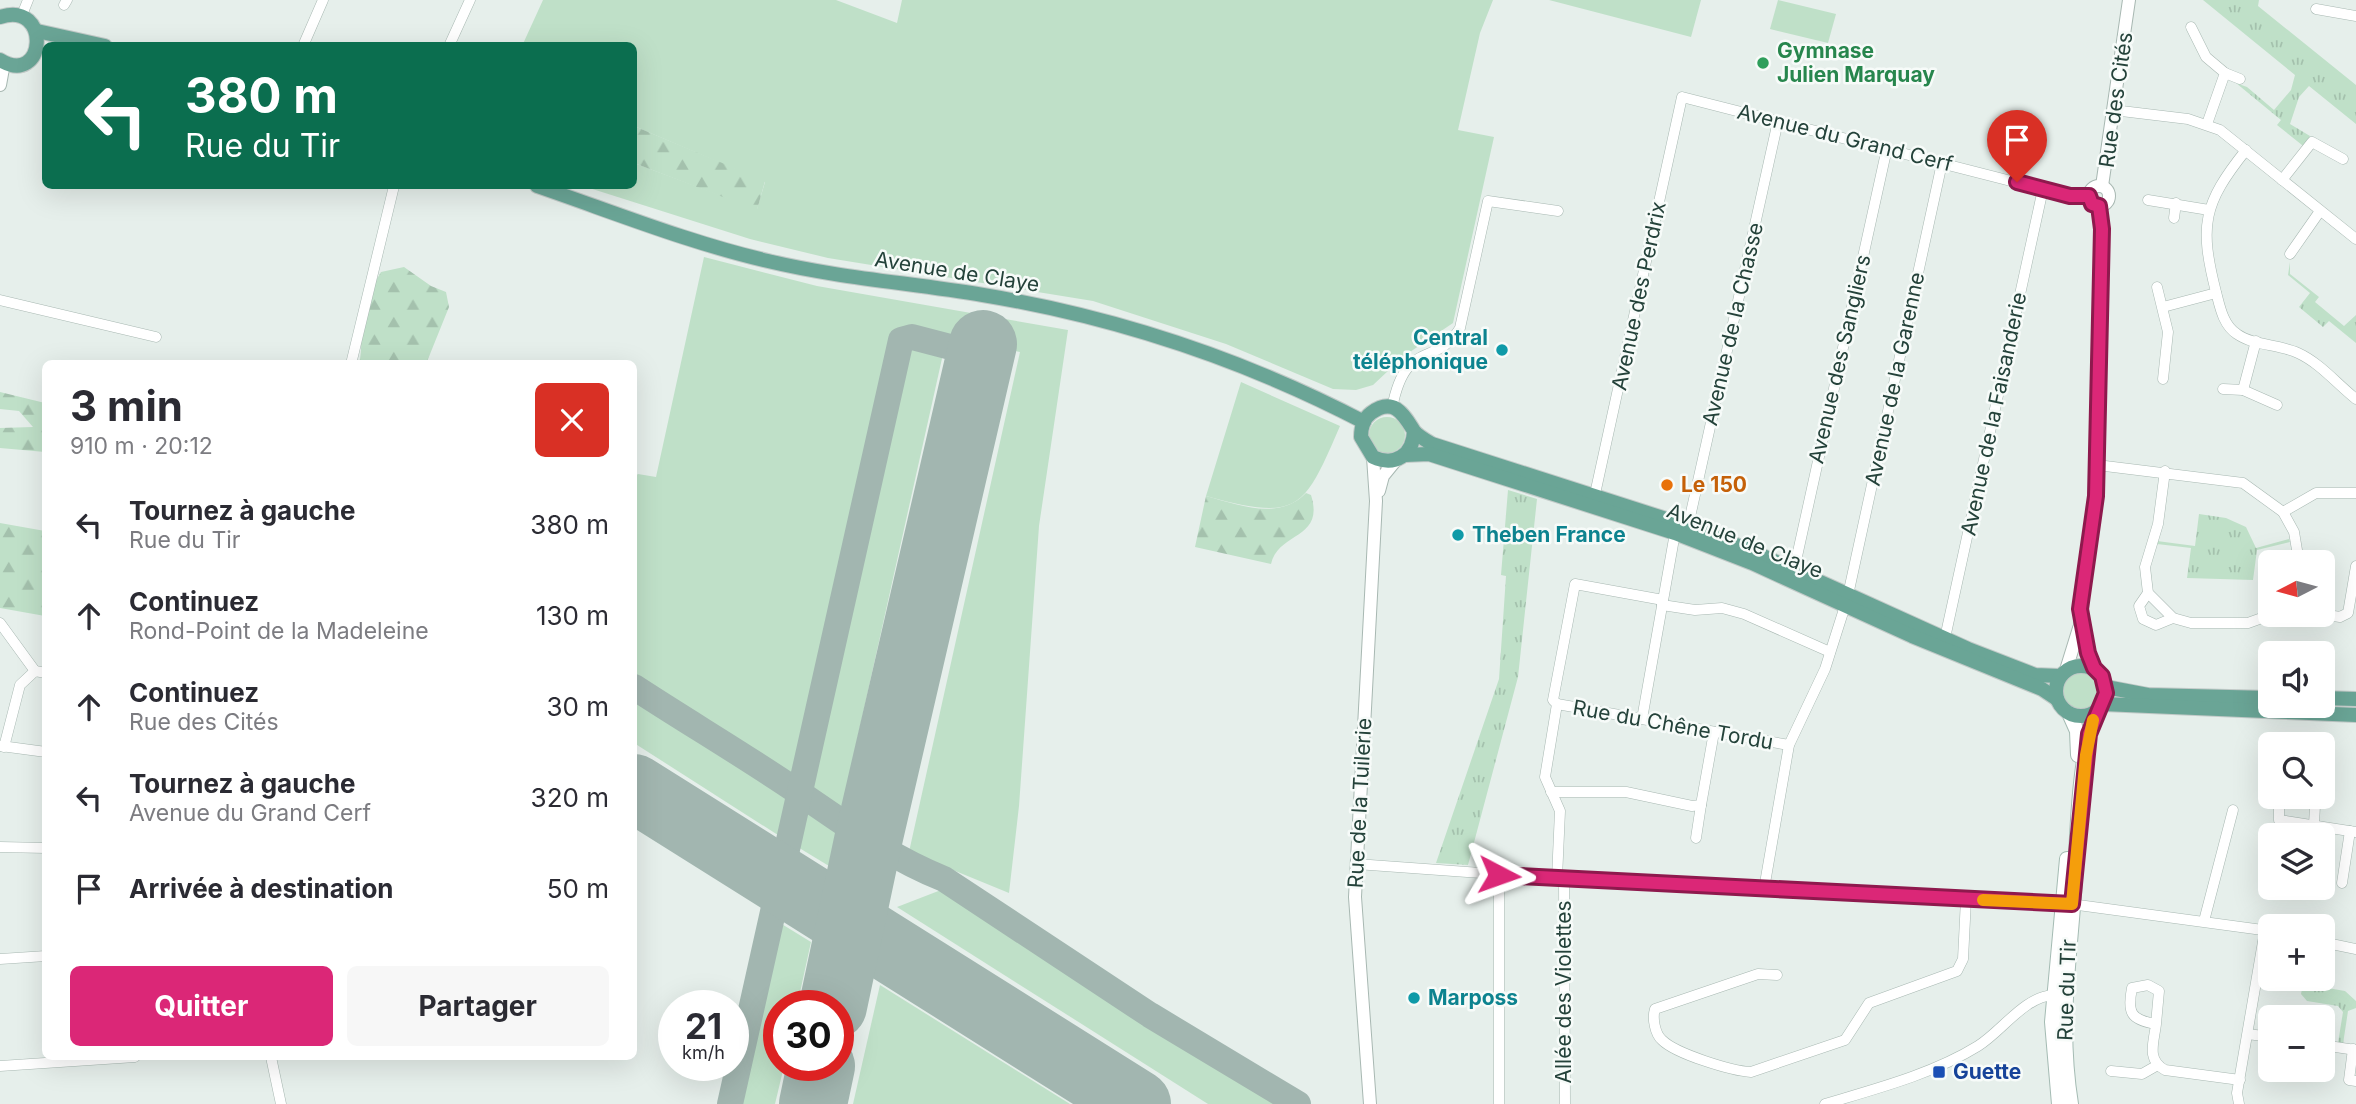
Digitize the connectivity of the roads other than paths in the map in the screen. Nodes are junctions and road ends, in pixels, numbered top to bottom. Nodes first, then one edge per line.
1 (28, 0) edge
2 (323, 0) edge
3 (470, 0) edge
4 (2129, 0) edge
5 (2135, 0) edge
6 (2316, 9) dead end
7 (22, 15) junction
8 (2129, 15) junction
9 (2356, 16) edge
10 (0, 18) edge
11 (2191, 27) dead end
12 (37, 31) junction
13 (87, 42) edge
14 (305, 42) edge
15 (451, 42) edge
16 (40, 53) edge
17 (2, 62) edge
18 (2225, 73) junction
19 (2240, 79) dead end
20 (0, 85) edge
21 (1682, 97) joint
22 (2113, 110) junction
23 (1778, 121) junction
24 (2207, 124) junction
25 (1887, 148) junction
26 (2246, 150) junction
27 (2343, 159) dead end
28 (1942, 163) junction
29 (2282, 180) junction
30 (2102, 186) junction
31 (2043, 188) junction
32 (393, 189) edge
33 (546, 189) edge
34 (2089, 196) junction
35 (2148, 200) dead end
36 (2176, 203) junction
37 (2099, 206) junction
38 (2209, 210) junction
39 (1558, 211) dead end
40 (2320, 211) junction
41 (2174, 218) dead end
42 (2356, 239) edge
43 (2290, 254) dead end
44 (2157, 287) dead end
45 (2216, 293) junction
46 (0, 300) edge
47 (2163, 307) junction
48 (156, 337) dead end
49 (2256, 341) junction
50 (352, 360) edge
51 (2163, 379) dead end
52 (2223, 389) dead end
53 (2243, 390) junction
54 (2356, 399) edge
55 (2277, 405) dead end
56 (1392, 408) junction
57 (1364, 422) junction
58 (1414, 431) junction
59 (1373, 457) junction
60 (1401, 457) junction
61 (2097, 464) junction
62 (2165, 471) junction
63 (2356, 493) edge
64 (1595, 494) junction
65 (1376, 501) junction
66 (2283, 512) junction
67 (1681, 530) junction
68 (2297, 550) edge
69 (2356, 566) edge
70 (1794, 570) junction
71 (2148, 593) junction
72 (1847, 600) junction
73 (1663, 603) junction
74 (2335, 616) edge
75 (2173, 618) junction
76 (2258, 619) edge
77 (0, 623) edge
78 (2080, 624) junction
79 (1945, 638) junction
80 (1830, 652) junction
81 (2094, 668) junction
82 (40, 672) edge
83 (2063, 673) junction
84 (2106, 687) junction
85 (2258, 698) edge
86 (2335, 698) edge
87 (2057, 699) junction
88 (2356, 699) edge
89 (1557, 704) junction
90 (2100, 707) junction
91 (2069, 713) junction
92 (2356, 715) edge
93 (1642, 719) junction
94 (1714, 732) junction
95 (1789, 745) junction
96 (2, 746) edge
97 (42, 751) edge
98 (1551, 792) junction
99 (1701, 805) junction
100 (2278, 809) edge
101 (2233, 810) dead end
102 (2300, 823) edge
103 (2335, 828) edge
104 (2353, 831) edge
105 (1696, 838) dead end
106 (0, 847) edge
107 (42, 848) edge
108 (1356, 864) junction
109 (1499, 875) junction
110 (1561, 879) junction
111 (2342, 883) dead end
112 (1764, 890) junction
113 (1966, 899) junction
114 (2067, 904) junction
115 (2204, 921) junction
116 (2258, 929) edge
117 (2335, 945) edge
118 (2356, 949) edge
119 (42, 956) edge
120 (0, 958) edge
121 (1777, 975) dead end
122 (2258, 979) edge
123 (2059, 996) junction
124 (2156, 1024) dead end
125 (2248, 1034) junction
126 (2258, 1035) edge
127 (2335, 1047) edge
128 (2354, 1049) edge
129 (90, 1060) edge
130 (272, 1060) edge
131 (0, 1066) edge
132 (2156, 1066) junction
133 (2111, 1071) dead end
134 (2240, 1080) junction
135 (2356, 1081) edge
136 (2062, 1102) edge
137 (281, 1104) edge
138 (1370, 1104) edge
139 (1499, 1104) edge
140 (1565, 1104) edge
141 (1825, 1104) edge
142 (2239, 1104) edge

1 - 7 street
2 - 14 street
3 - 15 street
4 - 8 street, Rue des Cités
5 - 8 street, Rue des Cités
6 - 9 street
7 - 10 main road
7 - 12 main road
8 - 22 street, Rue des Cités
11 - 18 street
12 - 13 main road
12 - 16 main road
16 - 17 main road
17 - 20 street
18 - 19 street
18 - 24 street
21 - 23 street, Avenue du Grand Cerf
21 - 64 street, Avenue des Perdrix
22 - 24 street
22 - 30 street, Rue des Cités
23 - 25 street, Avenue du Grand Cerf
23 - 67 street, Avenue de la Chasse
24 - 26 street
25 - 28 street, Avenue du Grand Cerf
25 - 70 street, Avenue des Sangliers
26 - 29 street
26 - 38 street
27 - 29 street
28 - 31 street, Avenue du Grand Cerf
28 - 72 street, Avenue de la Garenne
29 - 40 street
30 - 34 street
30 - 37 street
31 - 34 street, Avenue du Grand Cerf
31 - 79 street, Avenue de la Faisanderie
32 - 50 street
33 - 57 main road, Avenue de Claye
34 - 37 street
35 - 36 street
36 - 38 street
36 - 41 street
37 - 61 street
38 - 45 street
39 - 56 street
40 - 42 street
40 - 43 street
44 - 47 street
45 - 47 street
45 - 49 street
46 - 48 street
47 - 51 street
49 - 53 street
49 - 54 street
52 - 53 street
53 - 55 street
56 - 57 main road
56 - 58 main road, Avenue de Claye
57 - 59 main road
58 - 60 main road
58 - 64 main road, Avenue de Claye
59 - 60 main road, Avenue de Claye
59 - 65 street, Rue de la Tuilerie
60 - 65 street, Rue de la Tuilerie
60 - 67 main road, Avenue de Claye
61 - 62 street
61 - 78 street
62 - 66 street
62 - 71 street
63 - 66 street
64 - 67 main road, Avenue de Claye
65 - 108 street, Rue de la Tuilerie
66 - 68 street
67 - 70 main road, Avenue de Claye
67 - 72 main road, Avenue de Claye
67 - 73 street, Avenue de la Chasse
69 - 74 street
70 - 72 main road, Avenue de Claye
71 - 75 street
71 - 75 street
72 - 79 main road, Avenue de Claye
72 - 80 street, Avenue de la Garenne
72 - 87 main road, Avenue de Claye
73 - 80 street
73 - 89 street, Allée des Violettes
73 - 93 street, Avenue de la Chasse
75 - 76 street
77 - 82 street
78 - 81 street
78 - 83 street
79 - 83 main road, Avenue de Claye
80 - 95 street, Avenue de la Garenne
81 - 83 main road
81 - 84 main road
82 - 96 street
83 - 87 main road
84 - 85 main road
84 - 90 main road
86 - 88 main road
87 - 91 main road
89 - 93 street, Rue du Chêne Tordu
89 - 98 street, Allée des Violettes
90 - 91 main road
90 - 92 main road
90 - 114 main road, Rue du Tir
91 - 114 main road, Rue du Tir
93 - 94 street, Rue du Chêne Tordu
94 - 95 street, Rue du Chêne Tordu
94 - 99 street
95 - 112 street, Avenue de la Garenne
96 - 97 street
98 - 99 street
98 - 110 street, Allée des Violettes
99 - 105 street
100 - 102 street
101 - 115 street
103 - 104 street
104 - 111 street
106 - 107 street
108 - 109 street
108 - 138 street, Rue de la Tuilerie
109 - 110 street
109 - 139 street
110 - 112 street
110 - 140 street, Allée des Violettes
112 - 113 street
113 - 114 street
113 - 121 street
114 - 115 street
114 - 123 main road, Rue du Tir
115 - 116 street
117 - 118 street
119 - 120 street
122 - 125 street
123 - 136 main road, Rue du Tir
123 - 141 street
124 - 132 street
125 - 126 street
125 - 134 street
127 - 128 street
128 - 135 street
129 - 131 street
130 - 137 street
132 - 133 street
132 - 134 street
134 - 142 street

